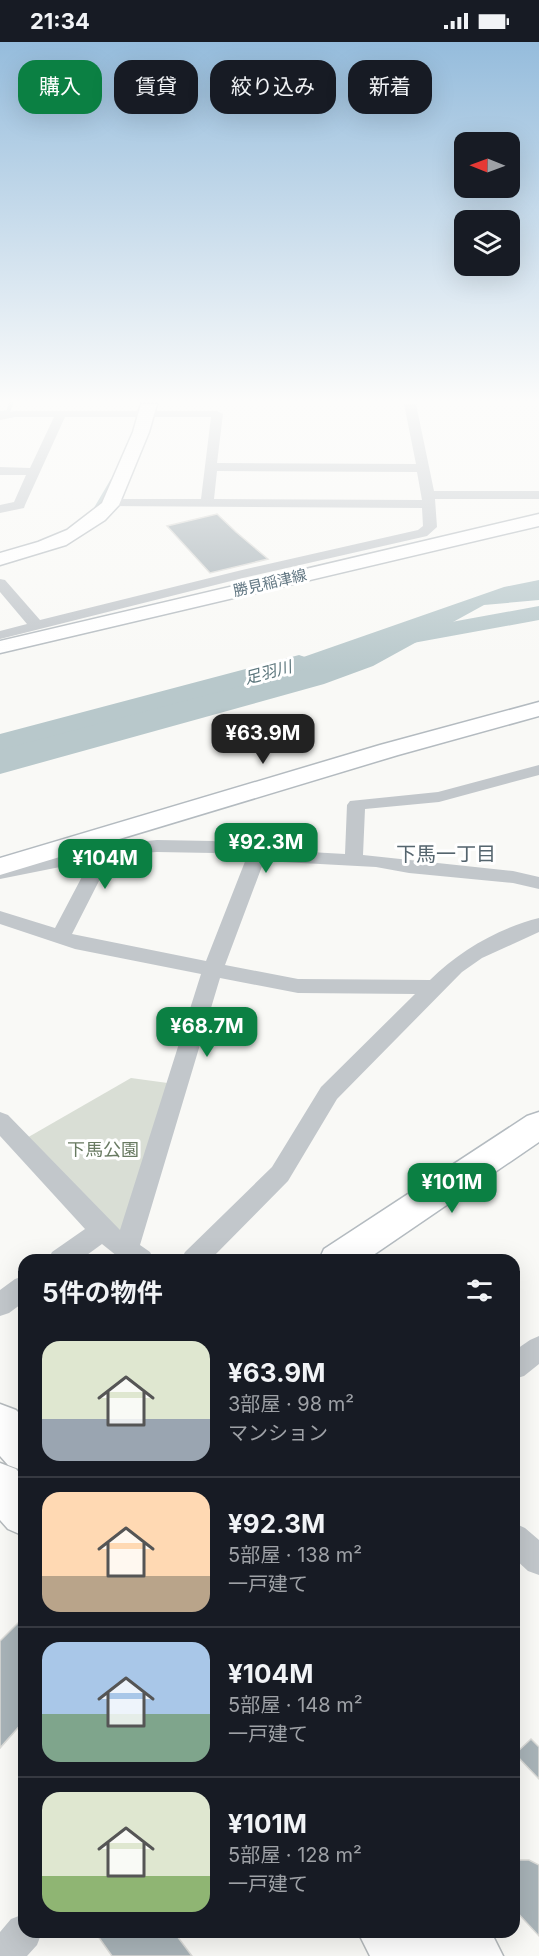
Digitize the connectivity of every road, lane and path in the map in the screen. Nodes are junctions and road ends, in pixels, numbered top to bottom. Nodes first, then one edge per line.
1 (24, 493) edge
2 (115, 493) edge
3 (208, 493) edge
4 (427, 493) edge
5 (539, 495) edge
6 (428, 499) junction
7 (111, 503) junction
8 (207, 503) junction
9 (0, 509) edge
10 (539, 520) edge
11 (0, 559) edge
12 (0, 583) edge
13 (33, 622) junction
14 (0, 627) edge
15 (0, 635) edge
16 (0, 647) edge
17 (539, 709) edge
18 (539, 771) edge
19 (132, 849) junction
20 (257, 855) junction
21 (354, 860) junction
22 (0, 867) edge
23 (0, 873) edge
24 (539, 883) edge
25 (0, 917) edge
26 (539, 924) edge
27 (60, 937) junction
28 (213, 968) junction
29 (435, 987) junction
30 (0, 1121) edge
31 (539, 1125) edge
32 (102, 1230) junction
33 (69, 1254) edge
34 (133, 1254) edge
35 (134, 1254) edge
36 (200, 1254) edge
37 (346, 1254) edge
38 (18, 1292) edge
39 (0, 1305) edge
40 (539, 1348) edge
41 (520, 1362) edge
42 (0, 1424) edge
43 (18, 1444) edge
44 (0, 1485) edge
45 (18, 1506) edge
46 (520, 1543) edge
47 (539, 1560) edge
48 (19, 1938) edge
49 (392, 1938) edge
50 (458, 1938) edge
51 (3, 1956) edge
52 (408, 1956) edge
53 (474, 1956) edge

1 - 9 street
2 - 7 street
3 - 8 street
4 - 6 street
5 - 6 street
6 - 8 street
6 - 13 street
7 - 8 street
7 - 11 street
10 - 16 street, 勝見稲津線
12 - 13 street
13 - 14 street
13 - 15 street
17 - 22 street
18 - 21 street
19 - 20 street
19 - 23 street
19 - 27 street
20 - 21 street
20 - 28 street
21 - 24 street
25 - 27 street
26 - 29 street
27 - 28 street
28 - 29 street
28 - 35 street
29 - 36 street
30 - 32 street
31 - 37 street
32 - 33 street
32 - 34 street
38 - 39 street
40 - 41 street
42 - 43 highway
44 - 45 highway
46 - 47 street
48 - 51 street
49 - 52 highway
50 - 53 highway

